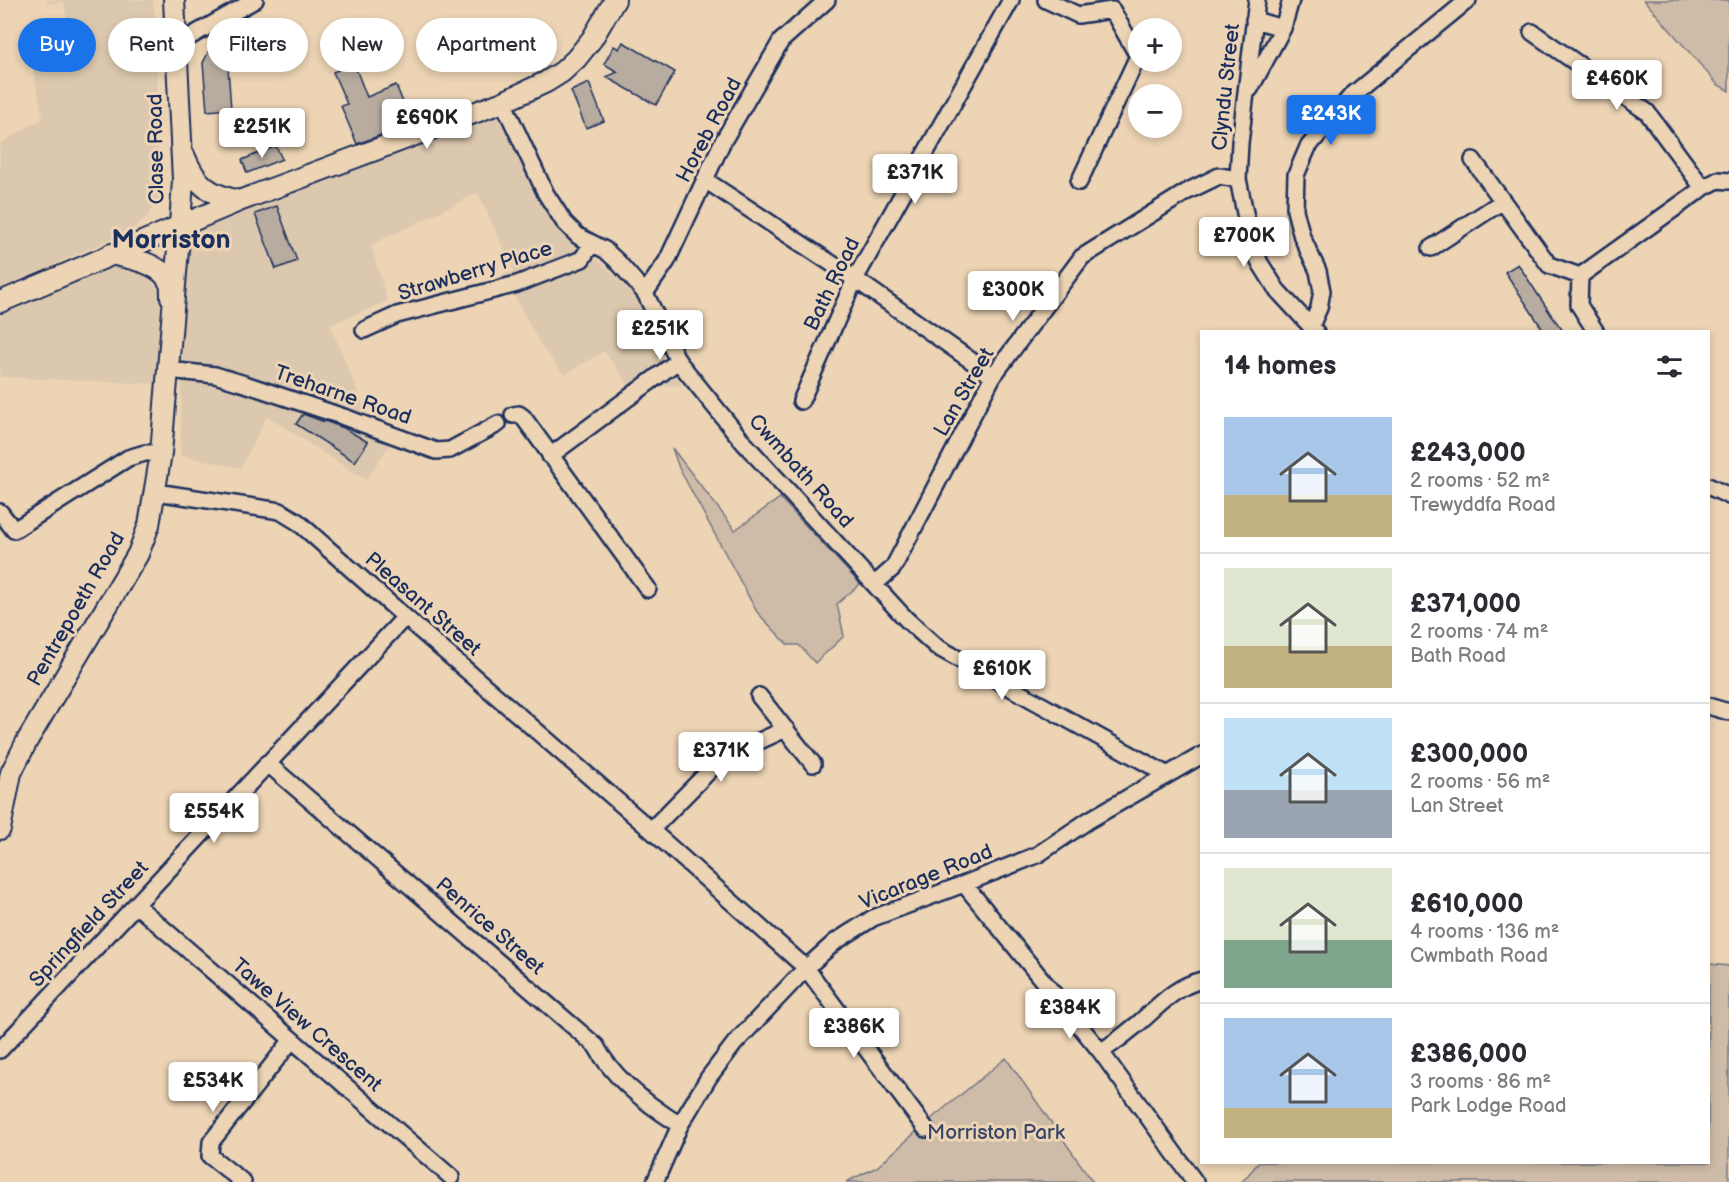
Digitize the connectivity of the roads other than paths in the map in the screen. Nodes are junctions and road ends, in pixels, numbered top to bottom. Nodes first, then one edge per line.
1 (174, 0) edge
2 (255, 0) edge
3 (615, 0) edge
4 (827, 0) edge
5 (1011, 0) edge
6 (1046, 0) edge
7 (1257, 0) edge
8 (1291, 0) edge
9 (1468, 0) edge
10 (1114, 5) edge
11 (175, 18) edge
12 (1254, 20) junction
13 (1282, 28) junction
14 (1532, 32) dead end
15 (195, 34) edge
16 (178, 72) edge
17 (1247, 94) junction
18 (503, 102) junction
19 (181, 147) junction
20 (1473, 160) dead end
21 (1238, 179) junction
22 (705, 180) junction
23 (1729, 181) edge
24 (1079, 182) dead end
25 (1703, 188) junction
26 (239, 201) junction
27 (1503, 201) junction
28 (180, 225) junction
29 (591, 244) junction
30 (1431, 248) dead end
31 (111, 254) junction
32 (1581, 276) junction
33 (855, 279) junction
34 (645, 293) junction
35 (0, 302) edge
36 (173, 308) junction
37 (1313, 329) edge
38 (364, 330) dead end
39 (1595, 330) edge
40 (678, 361) junction
41 (168, 370) junction
42 (993, 376) junction
43 (801, 401) dead end
44 (513, 415) dead end
45 (498, 424) dead end
46 (161, 453) junction
47 (550, 456) junction
48 (1710, 487) edge
49 (156, 492) junction
50 (1729, 496) edge
51 (0, 512) edge
52 (875, 584) junction
53 (648, 589) dead end
54 (405, 617) junction
55 (759, 696) dead end
56 (1710, 707) edge
57 (1729, 712) edge
58 (786, 729) junction
59 (1200, 756) edge
60 (267, 763) junction
61 (813, 764) dead end
62 (1166, 774) junction
63 (0, 829) edge
64 (651, 830) junction
65 (964, 884) junction
66 (136, 905) junction
67 (807, 968) junction
68 (1200, 981) edge
69 (291, 1041) junction
70 (0, 1050) edge
71 (1101, 1052) junction
72 (680, 1125) junction
73 (926, 1129) dead end
74 (451, 1177) dead end
75 (243, 1182) edge
76 (655, 1182) edge
77 (1195, 1182) edge

1 - 11 main road, Clase Road
2 - 15 street
3 - 18 main road
4 - 22 street, Horeb Road
5 - 33 street, Bath Road
6 - 10 street
7 - 12 street, Clyndu Street
8 - 13 street
9 - 37 street
10 - 24 street
12 - 13 street
12 - 17 street, Clyndu Street
13 - 17 street
14 - 25 street
16 - 19 main road, Clase Road
17 - 21 street, Clyndu Street
18 - 26 main road
18 - 29 street, Cwmbath Road
19 - 26 main road
19 - 28 main road, Clase Road
20 - 27 street
21 - 37 street, Clyndu Street
21 - 42 street, Lan Street
22 - 33 street
22 - 34 street, Horeb Road
23 - 25 street
25 - 32 street
26 - 28 main road
27 - 30 street
27 - 32 street
28 - 31 main road
28 - 36 main road, Pentrepoeth Road
29 - 34 street, Cwmbath Road
29 - 38 street, Strawberry Place
31 - 35 main road
31 - 36 main road
32 - 39 street
33 - 42 street
33 - 43 street, Bath Road
34 - 40 street, Cwmbath Road
36 - 41 main road, Pentrepoeth Road
40 - 47 street
40 - 52 street, Cwmbath Road
41 - 45 street, Treharne Road
41 - 46 main road, Pentrepoeth Road
42 - 52 street, Lan Street
44 - 47 street
46 - 49 main road, Pentrepoeth Road
46 - 51 street
47 - 53 street
48 - 50 street
49 - 54 street, Pleasant Street
49 - 63 main road, Pentrepoeth Road
52 - 62 street, Cwmbath Road
54 - 60 street, Springfield Street
54 - 64 street, Pleasant Street
55 - 58 street
56 - 57 street
58 - 61 street
58 - 64 street
59 - 62 street, Vicarage Road
60 - 66 street, Springfield Street
60 - 72 street, Penrice Street
62 - 65 street, Vicarage Road
64 - 67 street
65 - 67 street, Vicarage Road
65 - 71 street
66 - 69 street, Tawe View Crescent
66 - 70 street, Springfield Street
67 - 72 street, Vicarage Road
67 - 73 street
68 - 71 street
69 - 74 street, Tawe View Crescent
69 - 75 street
71 - 77 street
72 - 76 street, Vicarage Road

